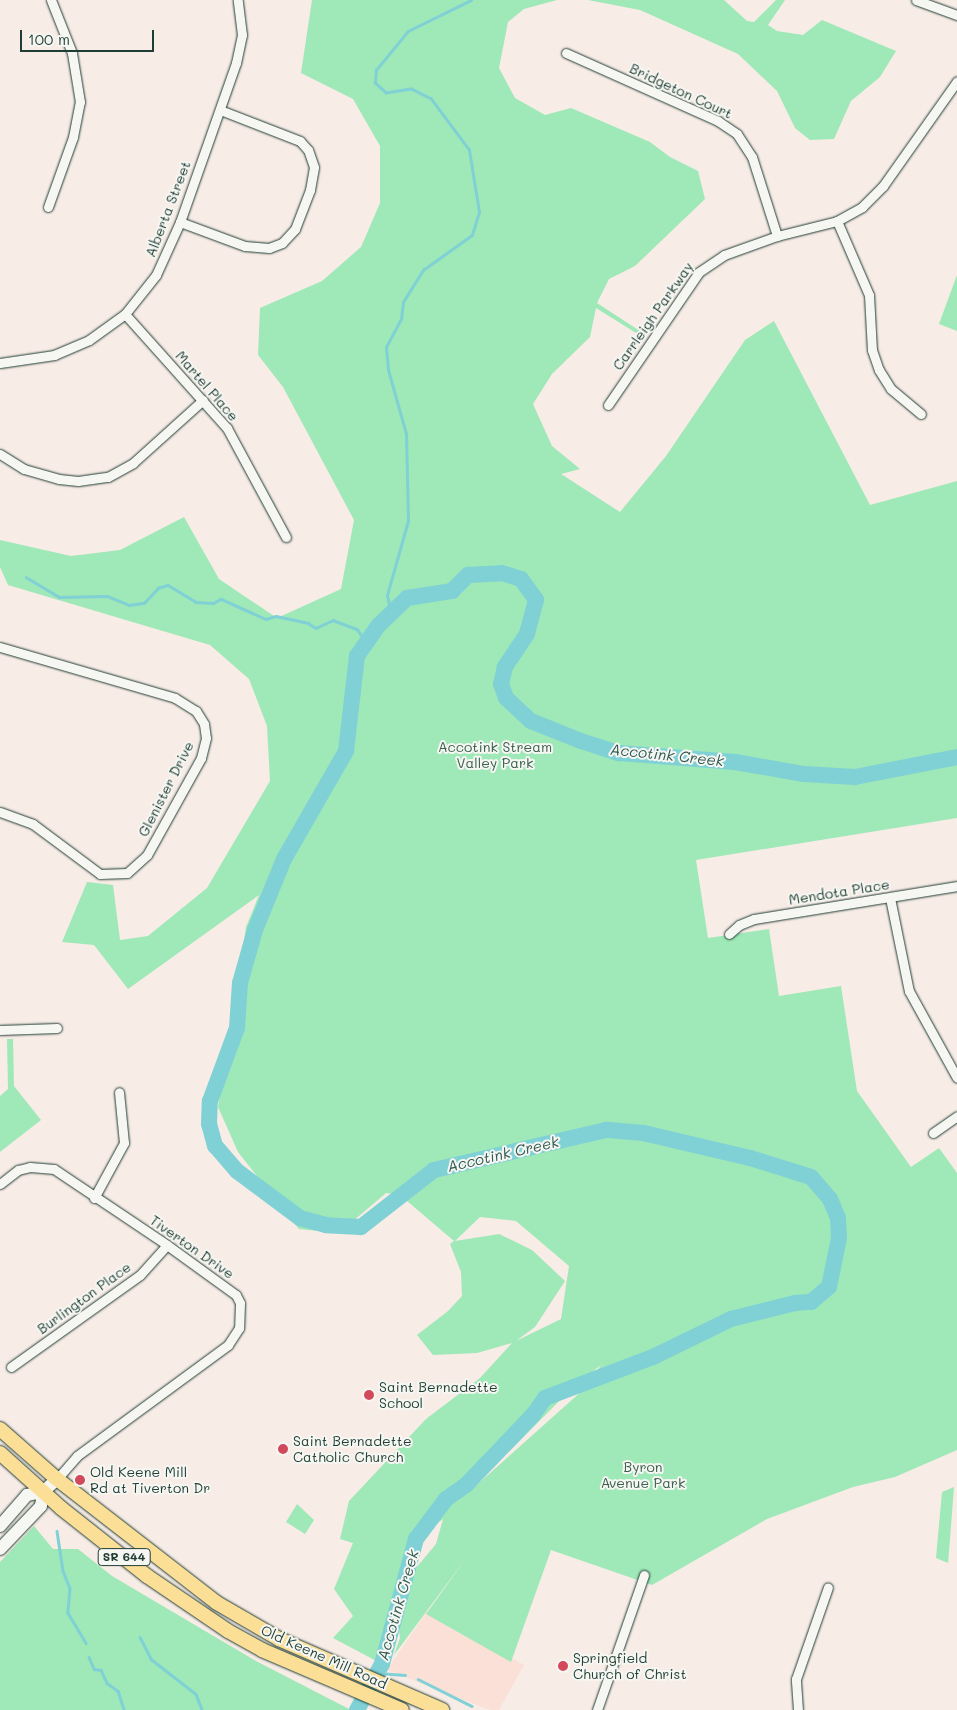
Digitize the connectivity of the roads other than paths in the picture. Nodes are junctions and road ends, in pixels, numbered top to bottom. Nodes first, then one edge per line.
1 (51, 0) edge
2 (238, 0) edge
3 (916, 0) edge
4 (957, 15) edge
5 (566, 53) dead end
6 (957, 81) edge
7 (220, 110) junction
8 (48, 207) dead end
9 (837, 221) junction
10 (180, 222) junction
11 (777, 236) junction
12 (125, 314) junction
13 (0, 363) edge
14 (203, 400) junction
15 (608, 405) dead end
16 (921, 414) dead end
17 (0, 454) edge
18 (286, 537) dead end
19 (0, 647) edge
20 (0, 812) edge
21 (957, 886) edge
22 (890, 898) junction
23 (729, 934) dead end
24 (57, 1028) dead end
25 (0, 1030) edge
26 (957, 1078) edge
27 (119, 1092) dead end
28 (957, 1116) edge
29 (933, 1133) dead end
30 (0, 1184) edge
31 (94, 1198) junction
32 (167, 1245) junction
33 (11, 1367) dead end
34 (0, 1429) edge
35 (0, 1453) edge
36 (57, 1479) junction
37 (43, 1492) junction
38 (0, 1526) edge
39 (0, 1548) edge
40 (644, 1575) dead end
41 (828, 1587) dead end
42 (401, 1710) edge
43 (442, 1710) edge
44 (597, 1710) edge
45 (798, 1710) edge

1 - 8 street
2 - 7 street, Alberta Street
3 - 4 street
5 - 11 street, Bridgeton Court
6 - 9 street, Carrleigh Parkway
7 - 10 street, Alberta Street
7 - 10 street
9 - 11 street, Carrleigh Parkway
9 - 16 street
10 - 12 street, Alberta Street
11 - 15 street, Carrleigh Parkway
12 - 13 street, Alberta Street
12 - 14 street, Martel Place
14 - 17 street
14 - 18 street, Martel Place
19 - 20 street, Glenister Drive
21 - 22 street, Mendota Place
22 - 23 street, Mendota Place
22 - 26 street
24 - 25 street
27 - 31 street
28 - 29 street
30 - 31 street, Tiverton Drive
31 - 32 street, Tiverton Drive
32 - 33 street, Burlington Place
32 - 36 street, Tiverton Drive
34 - 36 main road, Old Keene Mill Road / SR 644
35 - 37 main road, Old Keene Mill Road / SR 644
36 - 37 street
36 - 43 main road, Old Keene Mill Road / SR 644
37 - 38 street
37 - 39 street
37 - 42 main road, Old Keene Mill Road / SR 644
40 - 44 street
41 - 45 street

